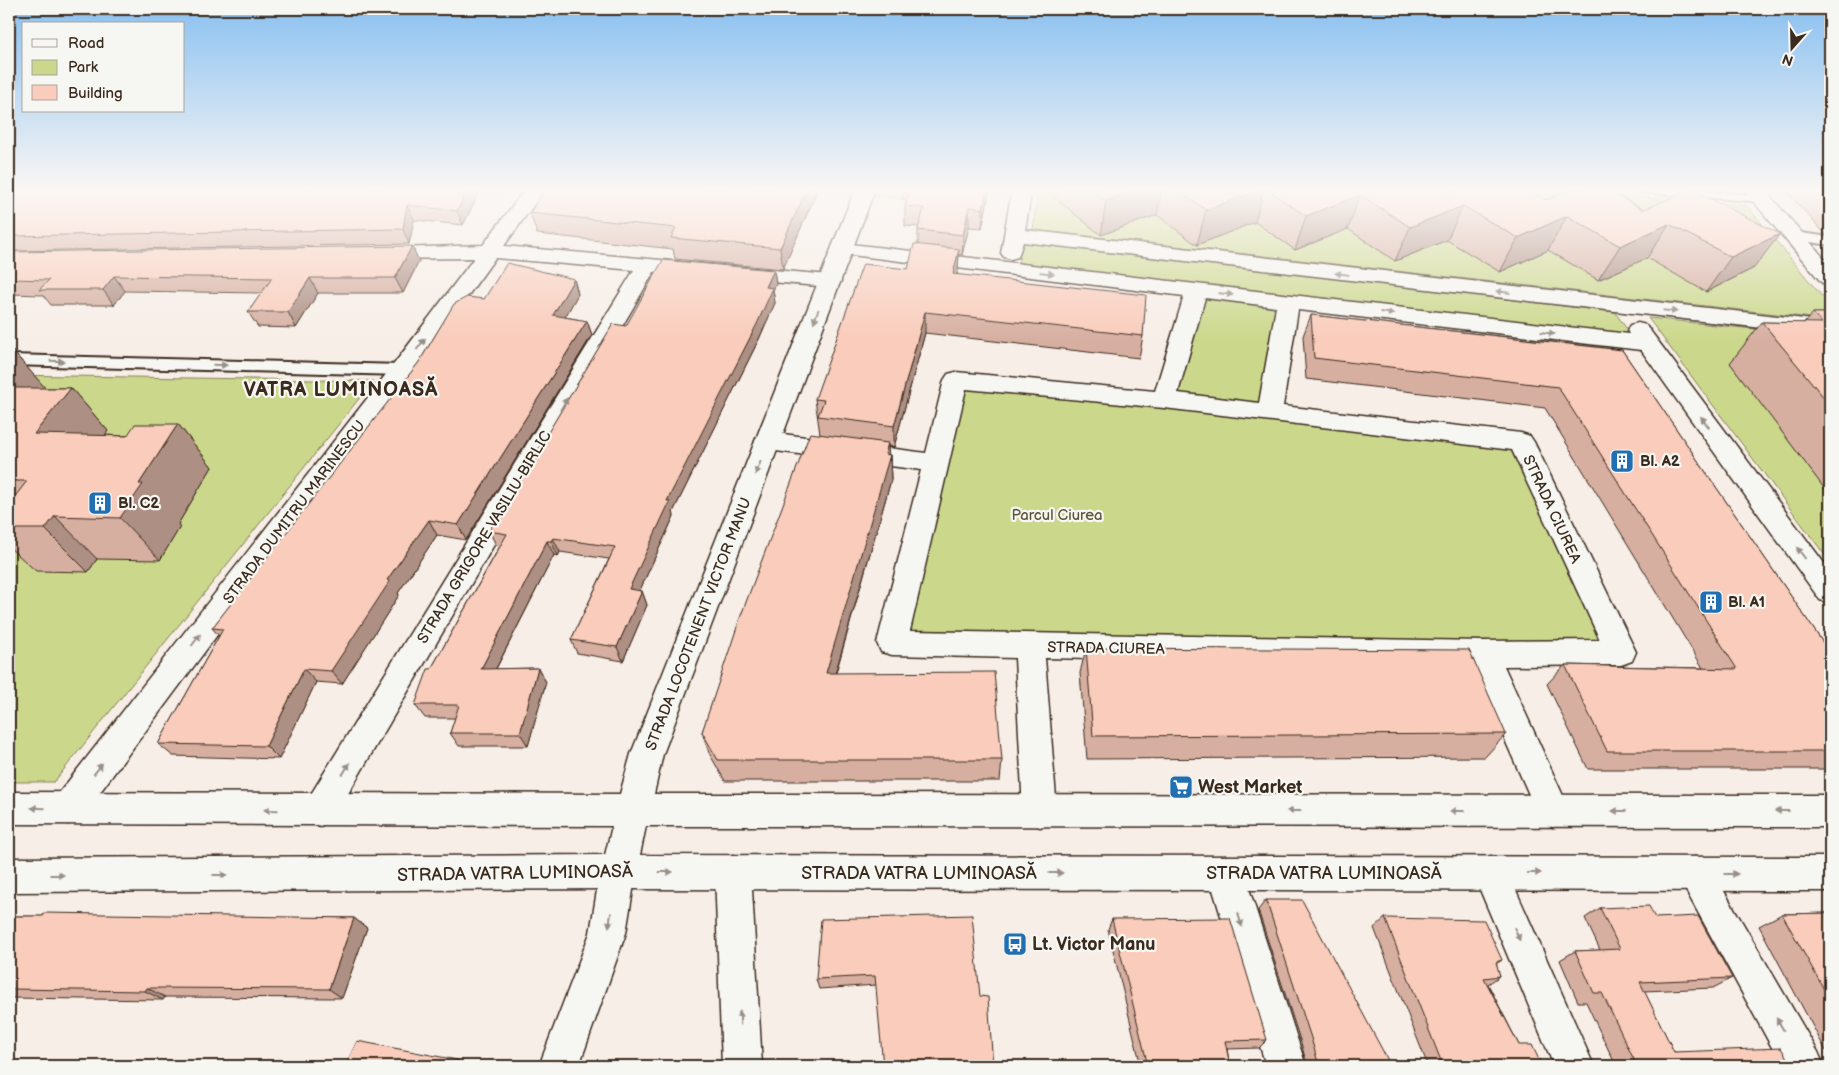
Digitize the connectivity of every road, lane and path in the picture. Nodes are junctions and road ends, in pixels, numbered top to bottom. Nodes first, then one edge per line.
1 (499, 239) edge
2 (846, 239) edge
3 (1013, 239) edge
4 (1050, 239) edge
5 (1797, 239) edge
6 (1817, 239) edge
7 (1830, 241) edge
8 (842, 249) junction
9 (490, 251) junction
10 (362, 253) edge
11 (648, 264) junction
12 (1008, 269) junction
13 (1830, 278) edge
14 (830, 281) junction
15 (1196, 291) junction
16 (1288, 302) junction
17 (1621, 306) junction
18 (1830, 329) edge
19 (1649, 344) junction
20 (9, 360) edge
21 (402, 370) junction
22 (1164, 400) junction
23 (1270, 412) junction
24 (768, 441) junction
25 (935, 463) junction
26 (1830, 592) edge
27 (1028, 646) junction
28 (1483, 654) junction
29 (9, 808) edge
30 (68, 808) junction
31 (320, 810) junction
32 (632, 810) junction
33 (1040, 811) junction
34 (1553, 811) junction
35 (1830, 811) edge
36 (618, 872) junction
37 (733, 872) junction
38 (1226, 873) junction
39 (1491, 873) junction
40 (1695, 874) junction
41 (1830, 874) edge
42 (9, 875) edge
43 (559, 1066) edge
44 (742, 1066) edge
45 (1286, 1066) edge
46 (1574, 1066) edge
47 (1804, 1066) edge

1 - 9 street, STRADA DUMITRU MARINESCU
2 - 8 street, STRADA LOCOTENENT VICTOR MANU
3 - 12 street
17 -> 4 street
5 - 13 street
6 - 7 lane
8 - 12 street
8 - 14 street, STRADA LOCOTENENT VICTOR MANU
9 - 10 street
9 - 11 street
21 -> 9 street, STRADA DUMITRU MARINESCU
11 - 14 street
31 -> 11 street, STRADA GRIGORE VASILIU-BIRLIC
12 -> 15 street
14 -> 24 street, STRADA LOCOTENENT VICTOR MANU
15 -> 16 street
15 - 22 street
16 -> 19 street
16 - 23 street
17 -> 18 street
17 - 19 street
26 -> 19 street
20 -> 21 lane
30 -> 21 street, STRADA DUMITRU MARINESCU
22 - 23 street, STRADA CIUREA
22 - 25 street, STRADA CIUREA
23 - 28 street, STRADA CIUREA
24 - 25 street
24 -> 32 street, STRADA LOCOTENENT VICTOR MANU
25 - 27 street, STRADA CIUREA
27 - 28 street, STRADA CIUREA
27 - 33 street, STRADA CIUREA
28 - 34 street
30 -> 29 street
31 -> 30 street
31 - 32 street
32 - 33 street
32 - 36 street, STRADA LOCOTENENT VICTOR MANU
34 -> 33 street
35 -> 34 street
36 -> 37 street, STRADA VATRA LUMINOASĂ
42 -> 36 street, STRADA VATRA LUMINOASĂ
36 -> 43 street, STRADA LOCOTENENT VICTOR MANU
37 -> 38 street, STRADA VATRA LUMINOASĂ
44 -> 37 street
38 - 39 street, STRADA VATRA LUMINOASĂ
38 -> 45 street
39 -> 40 street, STRADA VATRA LUMINOASĂ
39 -> 46 street
40 -> 41 street, STRADA VATRA LUMINOASĂ
47 -> 40 street

